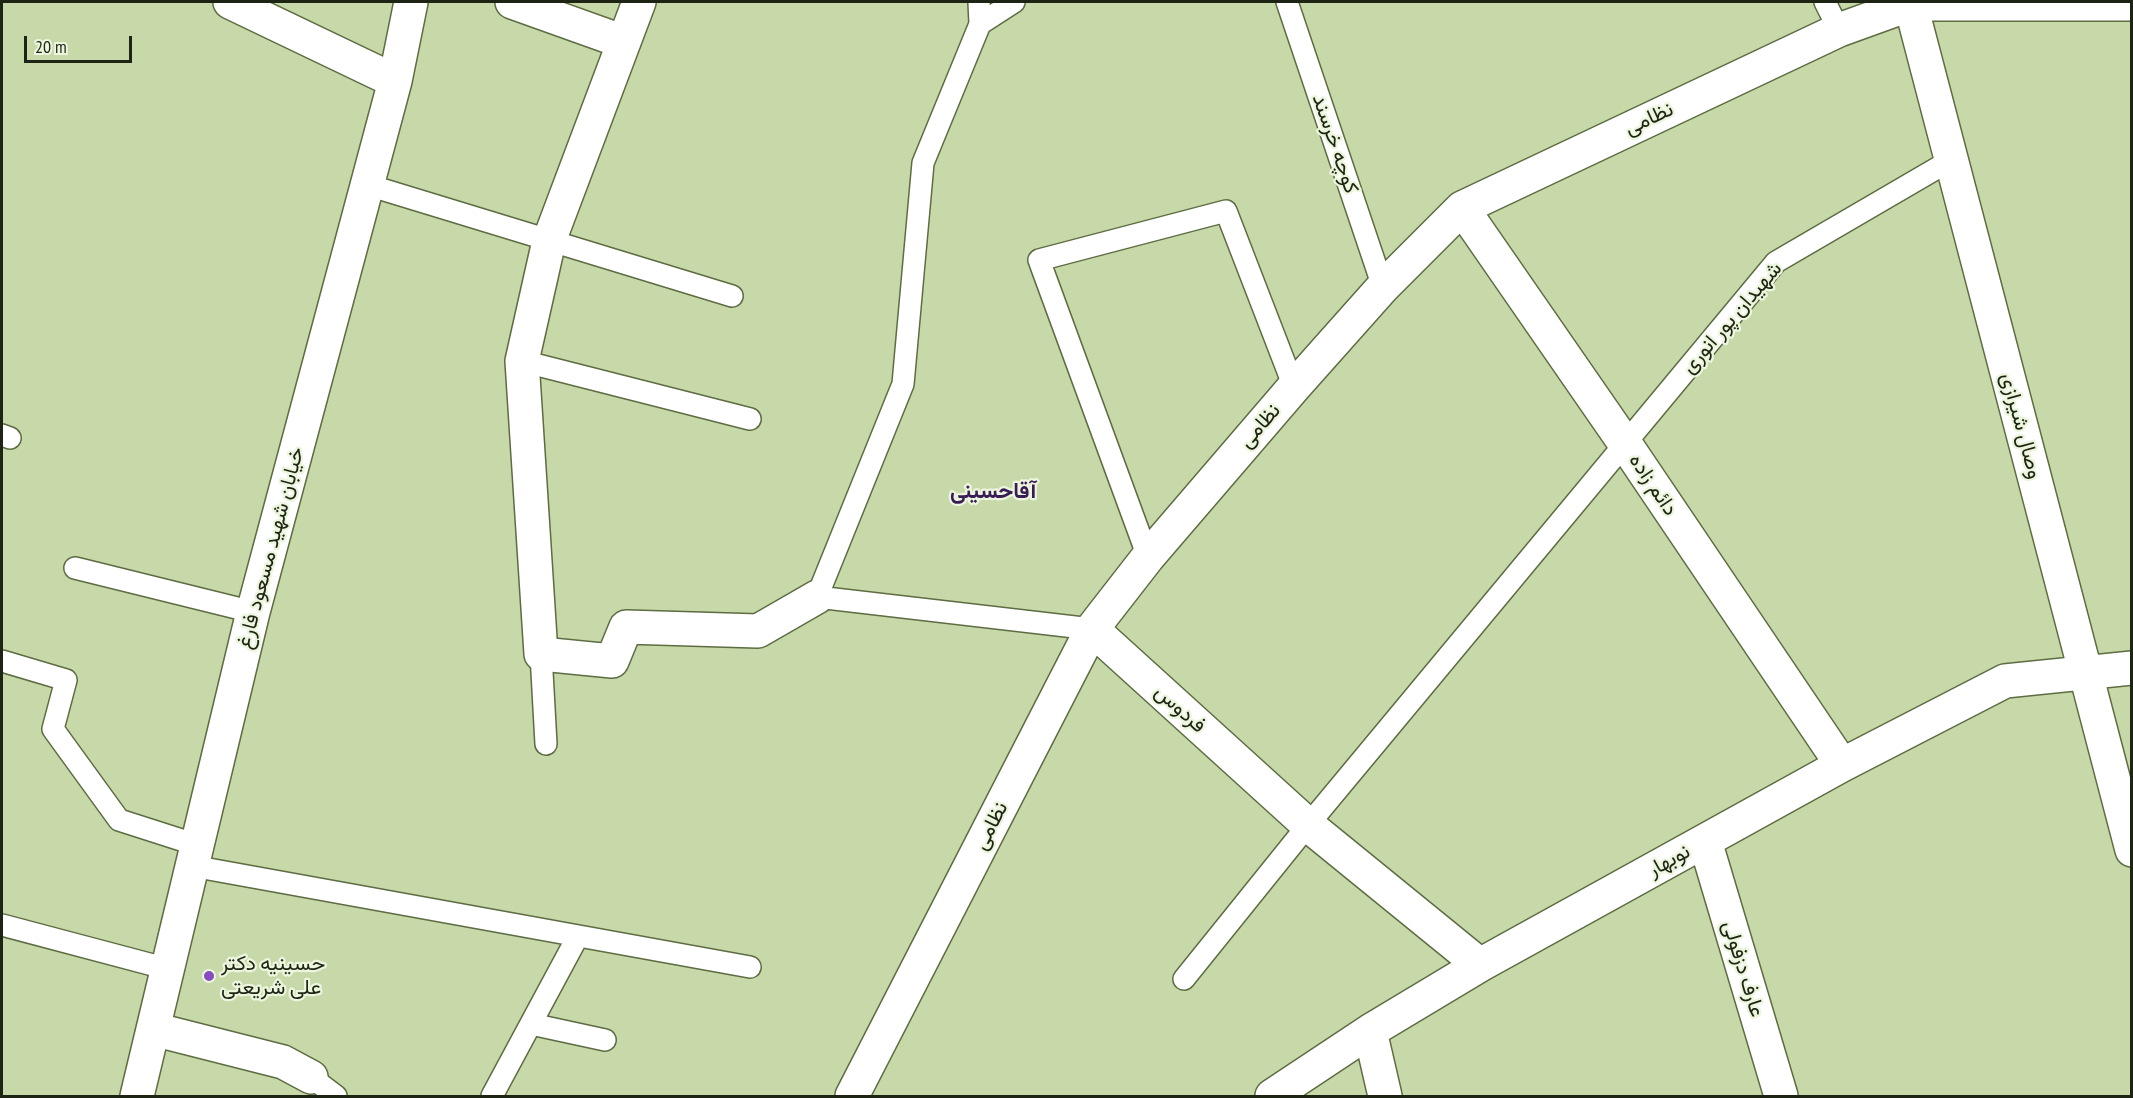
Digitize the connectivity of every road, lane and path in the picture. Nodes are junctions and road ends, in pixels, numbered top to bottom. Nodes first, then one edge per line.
1 (230, 2) edge
2 (411, 2) edge
3 (512, 2) edge
4 (639, 2) edge
5 (979, 2) edge
6 (1014, 2) edge
7 (1287, 2) edge
8 (1825, 2) edge
9 (1910, 3) edge
10 (2132, 4) edge
11 (980, 24) junction
12 (1839, 30) junction
13 (624, 42) junction
14 (395, 81) junction
15 (1951, 160) junction
16 (368, 184) junction
17 (1462, 208) junction
18 (549, 241) junction
19 (1383, 287) junction
20 (732, 296) dead end
21 (522, 361) junction
22 (1294, 387) junction
23 (750, 419) dead end
24 (1626, 445) junction
25 (1148, 556) junction
26 (75, 568) dead end
27 (817, 597) junction
28 (253, 612) junction
29 (1092, 629) junction
30 (541, 654) junction
31 (2, 661) edge
32 (2132, 668) edge
33 (2085, 672) junction
34 (546, 744) dead end
35 (1842, 765) junction
36 (1308, 825) junction
37 (1705, 841) junction
38 (2132, 850) edge
39 (194, 855) junction
40 (2, 925) edge
41 (578, 936) junction
42 (1480, 964) junction
43 (750, 967) dead end
44 (168, 969) junction
45 (1184, 979) dead end
46 (531, 1024) junction
47 (153, 1029) junction
48 (1370, 1031) junction
49 (605, 1040) dead end
50 (324, 1087) edge
51 (137, 1096) edge
52 (492, 1096) edge
53 (852, 1096) edge
54 (1272, 1096) edge
55 (1385, 1096) edge
56 (1781, 1096) edge

1 - 14 street
2 - 14 street, خیابان شهید مسعود فارغ
3 - 13 street
4 - 13 street
5 - 11 lane
6 - 11 lane
7 - 19 lane, کوچه خرسند
8 - 12 lane
9 - 10 street, نظامی
9 - 12 street, نظامی
9 - 15 street, وصال شیرازی
11 - 27 lane
12 - 17 street, نظامی
13 - 18 street
14 - 16 street, خیابان شهید مسعود فارغ
15 - 24 lane, شهیدان پور انوری
15 - 33 street, وصال شیرازی
16 - 18 lane
16 - 28 street, خیابان شهید مسعود فارغ
17 - 19 street, نظامی
17 - 24 street, دائم زاده
18 - 20 lane
18 - 21 street
19 - 22 street, نظامی
21 - 23 lane
21 - 30 street
22 - 25 street, نظامی
22 - 25 lane
24 - 35 street, دائم زاده
24 - 36 lane
25 - 29 street, نظامی
26 - 28 lane
27 - 29 lane
27 - 30 street
28 - 39 street, خیابان شهید مسعود فارغ
29 - 36 street, فردوس
29 - 53 street, نظامی
30 - 34 lane
31 - 39 lane
32 - 33 street, نوبهار
33 - 35 street, نوبهار
33 - 38 street, وصال شیرازی
35 - 37 street, نوبهار
36 - 42 street, فردوس
36 - 45 lane
37 - 42 street, نوبهار
37 - 56 street, عارف دزفولی
39 - 41 lane
39 - 44 street, خیابان شهید مسعود فارغ
40 - 44 lane
41 - 43 lane
41 - 46 lane
42 - 48 street, نوبهار
44 - 47 street, خیابان شهید مسعود فارغ
46 - 49 lane
46 - 52 lane
47 - 50 street
47 - 51 street, خیابان شهید مسعود فارغ
48 - 54 street, نوبهار
48 - 55 street

